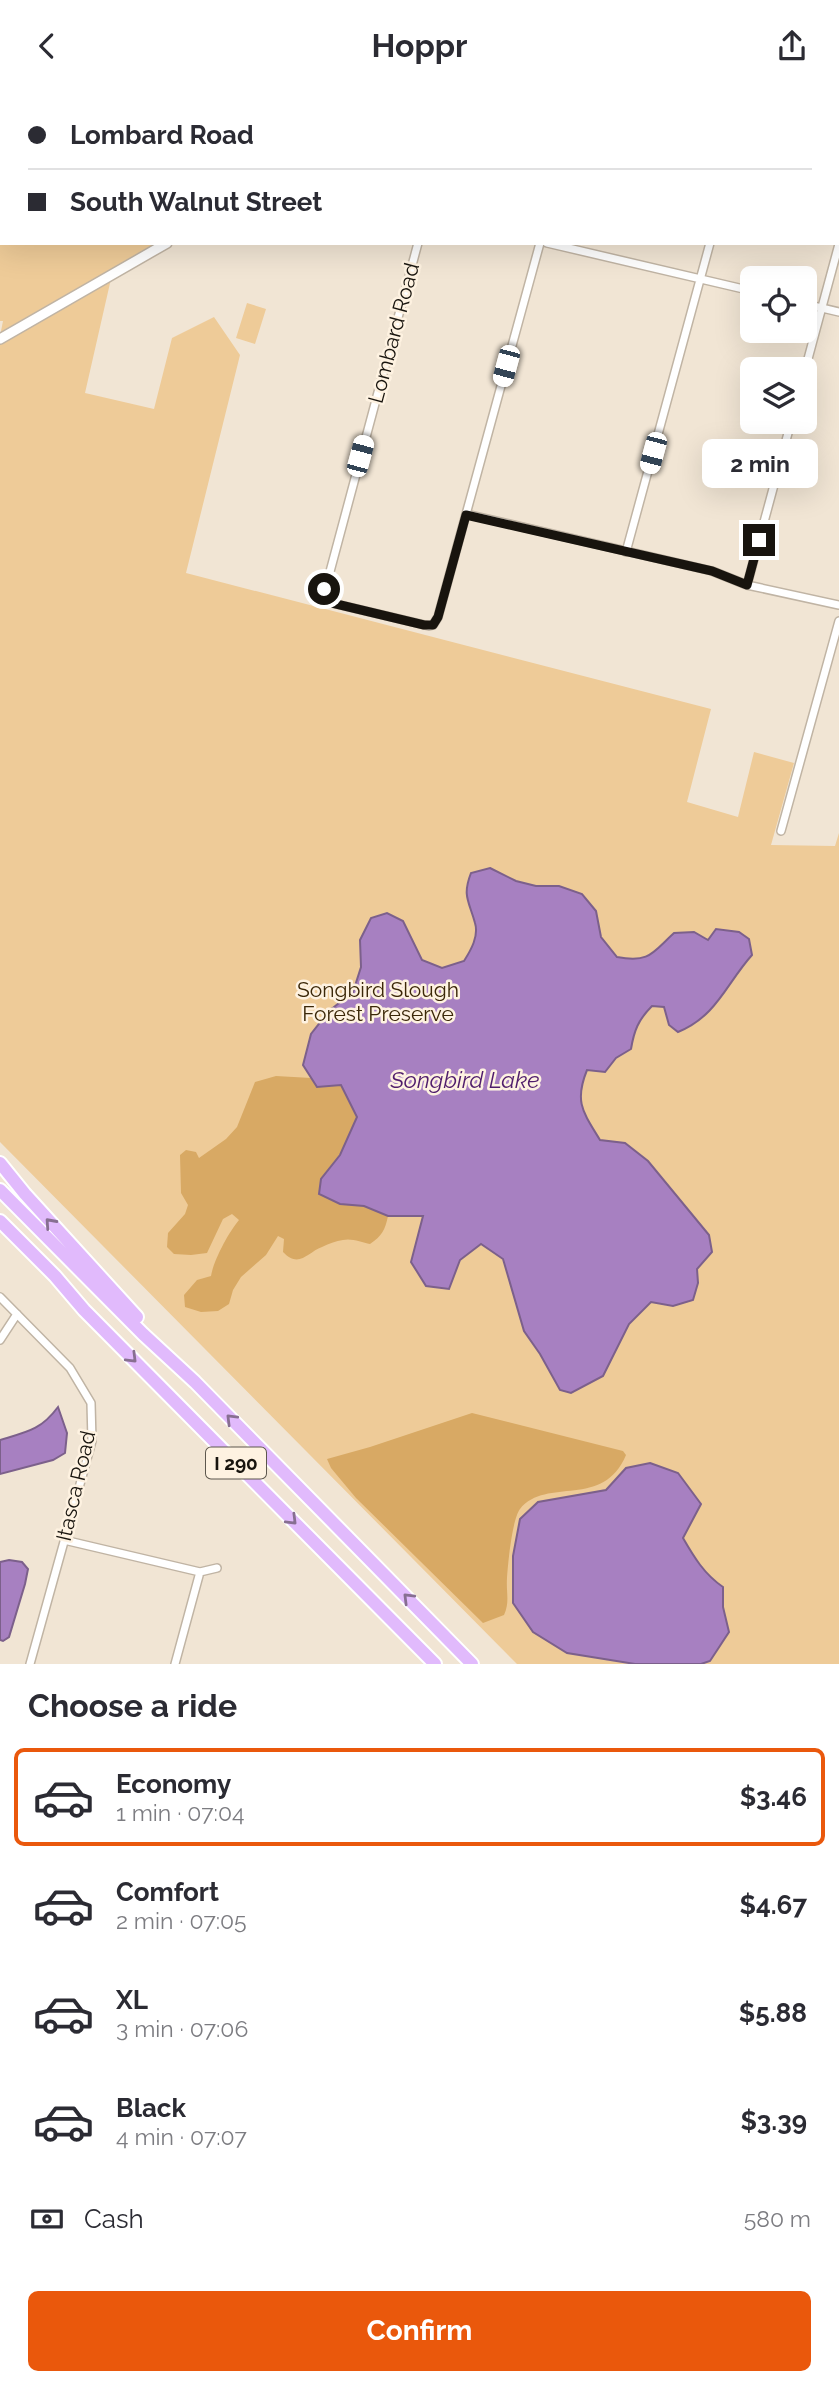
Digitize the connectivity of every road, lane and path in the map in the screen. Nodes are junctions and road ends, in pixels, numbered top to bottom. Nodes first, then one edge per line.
1 (164, 245) edge
2 (417, 245) edge
3 (539, 245) edge
4 (556, 245) edge
5 (709, 245) edge
6 (839, 245) edge
7 (700, 279) junction
8 (740, 289) edge
9 (817, 307) edge
10 (822, 308) junction
11 (839, 312) edge
12 (0, 339) edge
13 (809, 357) edge
14 (788, 434) edge
15 (466, 515) junction
16 (626, 552) junction
17 (747, 585) junction
18 (839, 605) edge
19 (839, 621) edge
20 (781, 831) dead end
21 (0, 1163) edge
22 (0, 1189) edge
23 (0, 1221) edge
24 (0, 1233) edge
25 (0, 1297) edge
26 (84, 1310) junction
27 (17, 1314) junction
28 (0, 1340) edge
29 (195, 1382) junction
30 (64, 1540) junction
31 (217, 1568) dead end
32 (200, 1572) junction
33 (30, 1664) edge
34 (174, 1664) edge
35 (435, 1664) edge
36 (472, 1664) edge

1 - 12 street
2 - 15 street, Lombard Road
3 - 15 street
4 - 7 street
5 - 7 street
6 - 10 street
7 - 8 street
7 - 16 street
9 - 10 street
10 - 11 street
10 - 13 street
14 - 17 street
15 - 16 street
16 - 17 street
17 - 18 street
19 - 20 street
29 -> 21 highway
22 - 29 highway, I 290
23 - 26 highway, I 290
24 - 26 highway
25 - 27 street, Itasca Road
26 -> 35 highway, I 290
27 - 28 street
27 - 30 street, Itasca Road
36 -> 29 highway, I 290
30 - 32 street
30 - 33 street, Itasca Road
31 - 32 street
32 - 34 street

